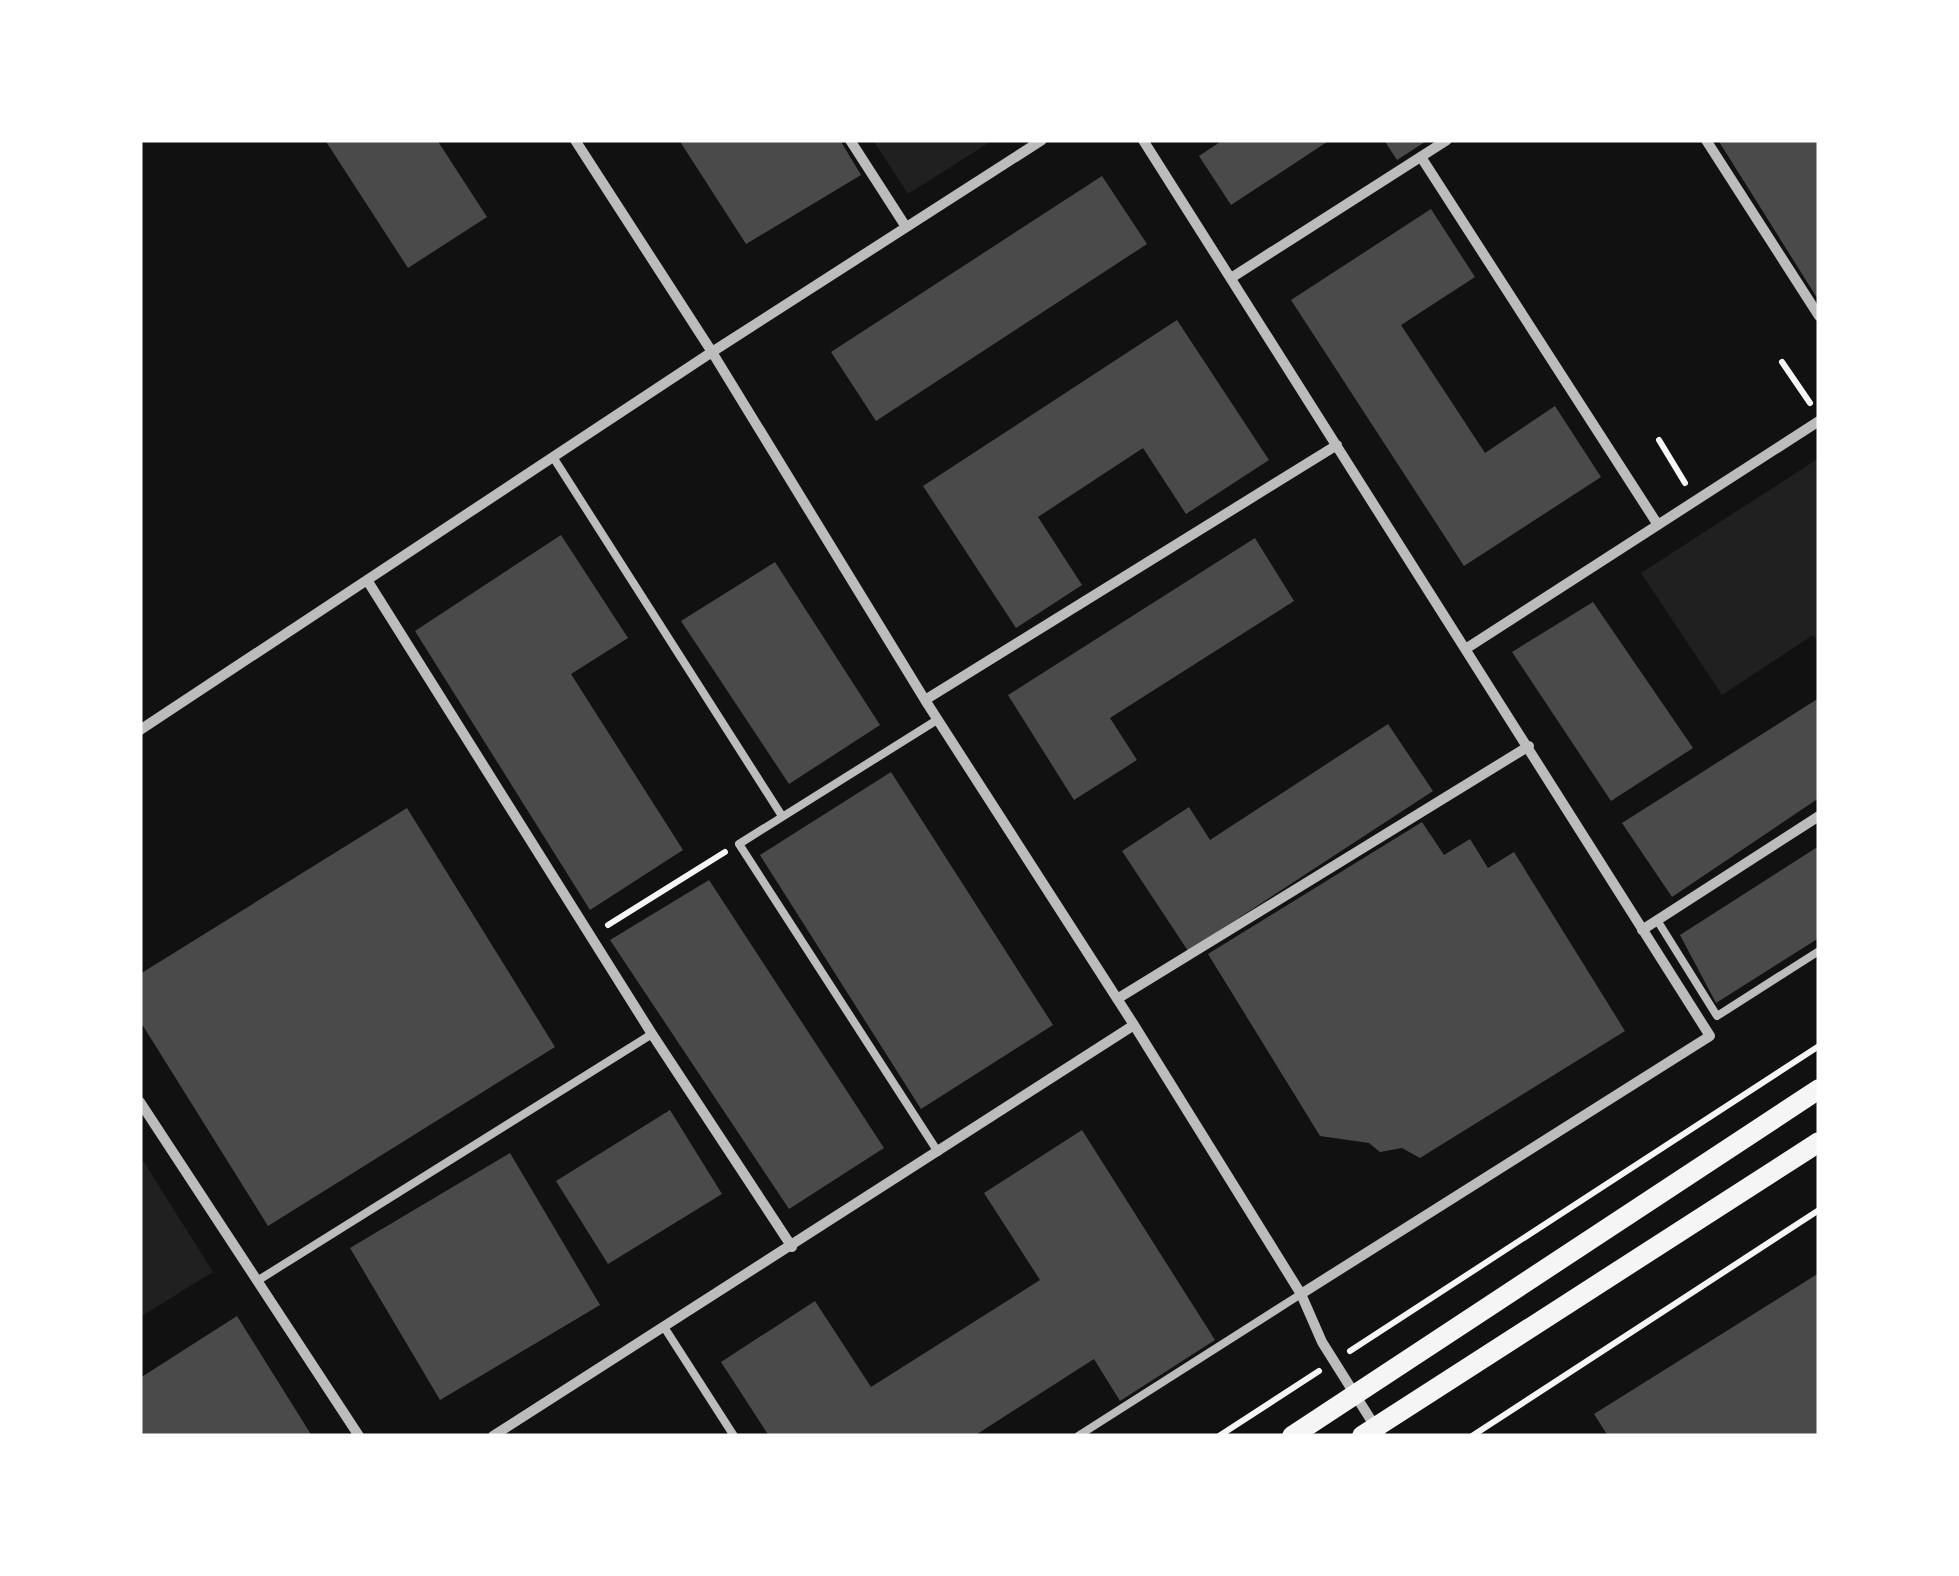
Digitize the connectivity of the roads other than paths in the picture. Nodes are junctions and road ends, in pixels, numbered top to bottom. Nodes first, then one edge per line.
1 (575, 140) edge
2 (850, 140) edge
3 (1042, 140) edge
4 (1142, 140) edge
5 (1447, 140) edge
6 (1706, 140) edge
7 (1421, 157) junction
8 (906, 227) junction
9 (1230, 278) junction
10 (1819, 316) edge
11 (712, 352) junction
12 (1819, 418) edge
13 (1337, 445) junction
14 (553, 457) junction
15 (1658, 525) junction
16 (367, 580) junction
17 (1467, 648) junction
18 (925, 700) junction
19 (937, 720) junction
20 (140, 730) edge
21 (1529, 746) junction
22 (782, 816) junction
23 (1819, 816) edge
24 (1657, 920) junction
25 (1642, 930) junction
26 (1819, 951) edge
27 (1118, 999) junction
28 (1134, 1025) junction
29 (652, 1034) junction
30 (1819, 1089) edge
31 (140, 1102) edge
32 (1819, 1142) edge
33 (938, 1152) junction
34 (792, 1246) junction
35 (257, 1281) junction
36 (1301, 1294) junction
37 (664, 1327) junction
38 (1356, 1395) junction
39 (1373, 1433) edge
40 (359, 1436) edge
41 (493, 1436) edge
42 (734, 1436) edge
43 (1078, 1436) edge
44 (1292, 1436) edge

1 - 11 street
2 - 8 street
3 - 8 street
4 - 9 street
5 - 7 street
6 - 10 street
7 - 9 street
7 - 15 street
8 - 11 street
9 - 13 street
11 - 14 street
11 - 18 street
12 - 15 street
13 - 17 street
13 - 18 street
14 - 16 street
14 - 22 lane
15 - 17 street
16 - 20 street
16 - 29 street
17 - 21 street
18 - 19 street
19 - 22 lane
19 - 27 street
21 - 25 street
21 - 27 street
22 - 33 lane
23 - 24 street
24 - 25 street
24 - 26 lane
25 - 36 street
27 - 28 street
28 - 33 street
28 - 36 street
29 - 34 street
29 - 35 lane
30 - 38 main road
31 - 35 street
32 - 39 main road
33 - 34 street
34 - 37 street
35 - 40 street
36 - 38 street
36 - 43 lane
37 - 41 street
37 - 42 lane
38 - 39 street
38 - 44 main road

